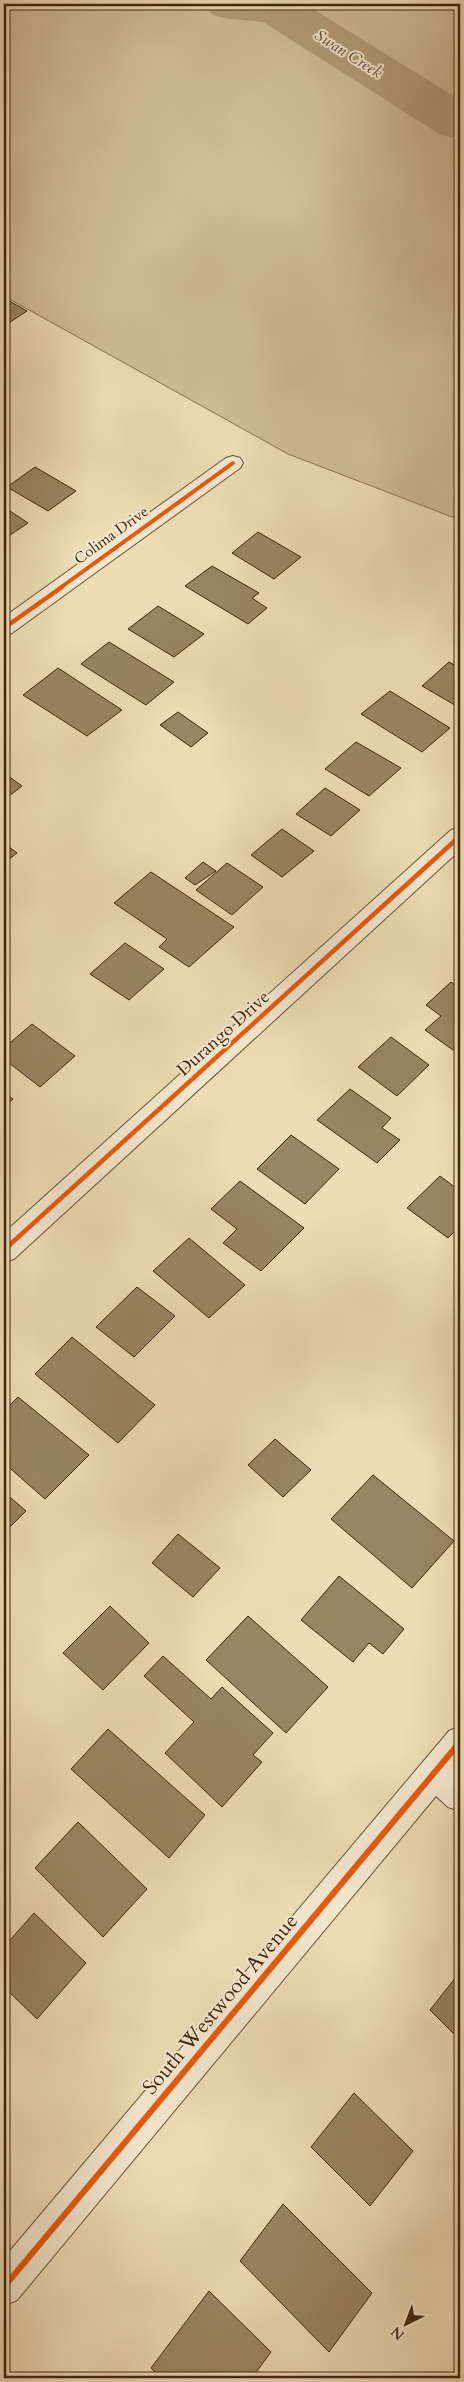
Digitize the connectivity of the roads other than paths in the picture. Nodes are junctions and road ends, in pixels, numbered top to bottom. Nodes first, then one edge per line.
1 (233, 463) dead end
2 (4, 628) edge
3 (460, 836) edge
4 (4, 1250) edge
5 (460, 1742) edge
6 (434, 1773) junction
7 (460, 1795) edge
8 (4, 2287) edge

1 - 2 street, Colima Drive
3 - 4 street, Durango Drive
5 - 6 street, South Westwood Avenue
6 - 7 street
6 - 8 street, South Westwood Avenue

